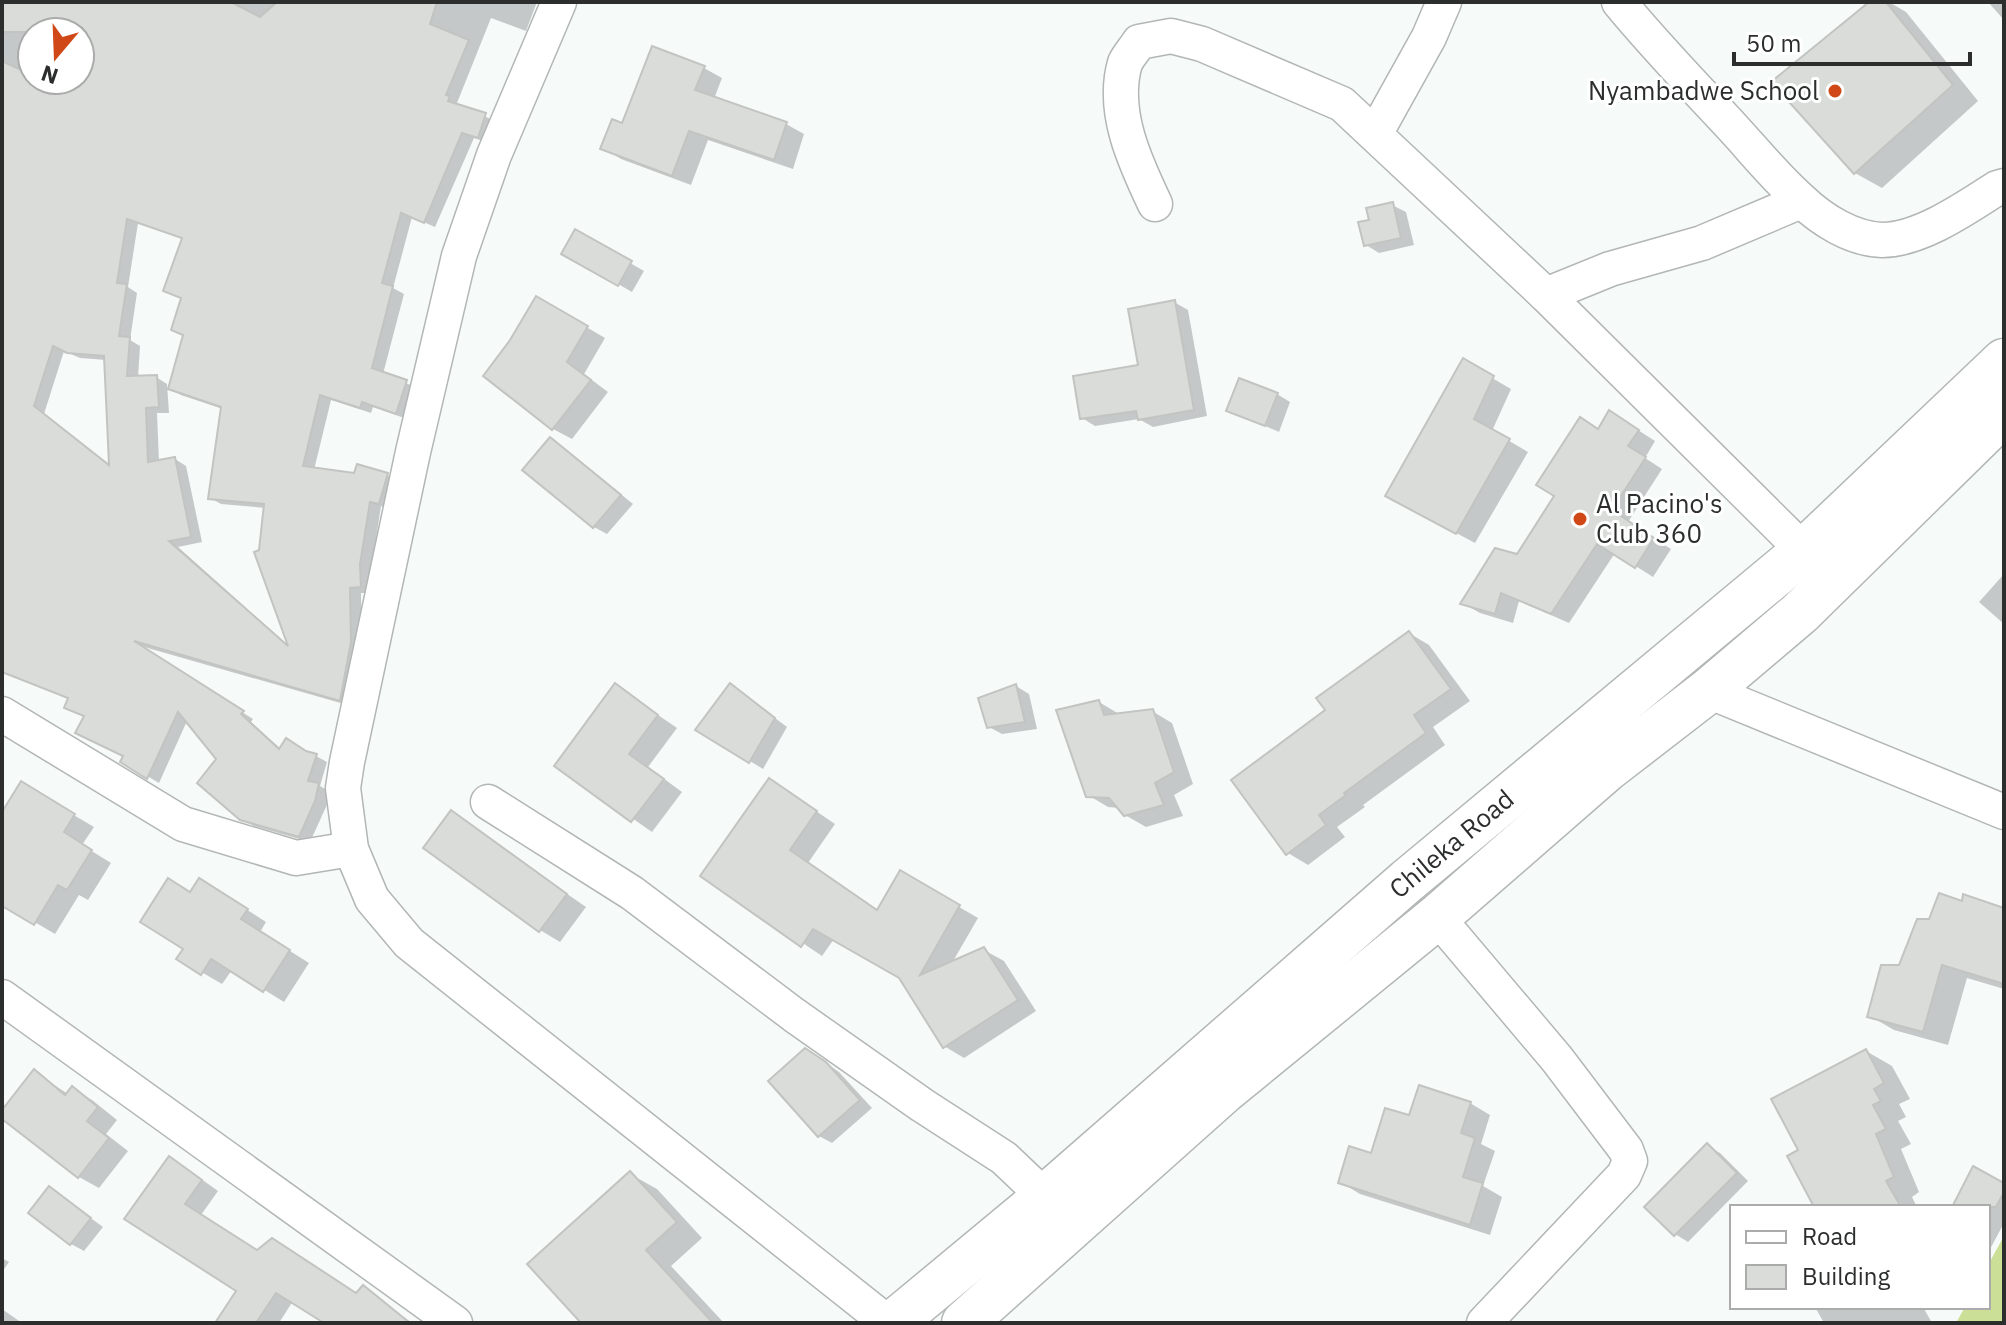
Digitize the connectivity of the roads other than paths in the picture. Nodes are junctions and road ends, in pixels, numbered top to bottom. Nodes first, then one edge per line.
1 (559, 2) edge
2 (1444, 2) edge
3 (1619, 2) edge
4 (1375, 134) junction
5 (2004, 186) edge
6 (1801, 201) junction
7 (1155, 204) dead end
8 (1546, 295) junction
9 (2004, 361) edge
10 (2004, 413) edge
11 (1804, 551) junction
12 (1708, 691) junction
13 (2, 714) edge
14 (488, 802) dead end
15 (2004, 812) edge
16 (351, 849) junction
17 (1437, 917) junction
18 (2, 997) edge
19 (1045, 1197) junction
20 (455, 1323) edge
21 (891, 1323) edge
22 (964, 1323) edge
23 (1484, 1323) edge

1 - 16 street
2 - 4 street
3 - 6 street
4 - 7 street
4 - 8 street
5 - 6 street
6 - 8 street
8 - 11 street
9 - 11 highway, Chileka Road
10 - 12 highway, Chileka Road
11 - 19 highway, Chileka Road
12 - 15 street
12 - 17 highway, Chileka Road
13 - 16 street
14 - 19 street
16 - 21 street
17 - 22 highway, Chileka Road
17 - 23 street
18 - 20 street
19 - 21 highway, Chileka Road

